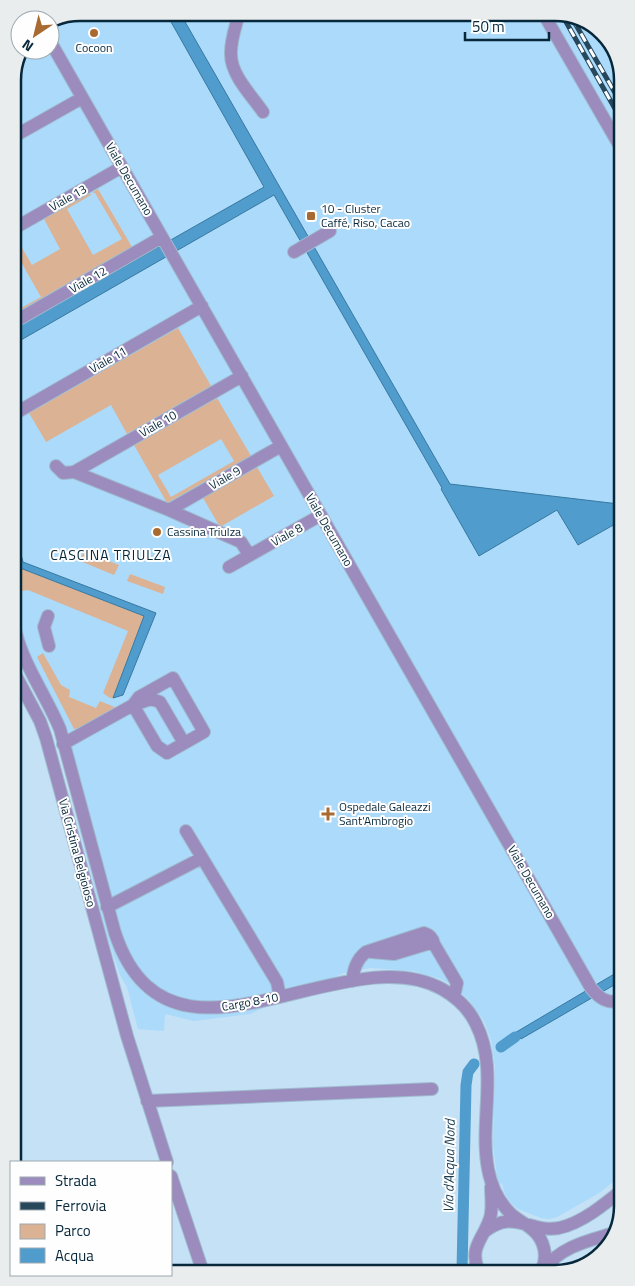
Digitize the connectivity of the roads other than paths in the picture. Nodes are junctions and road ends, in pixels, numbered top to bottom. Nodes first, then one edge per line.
1 (237, 21) edge
2 (548, 21) edge
3 (60, 59) edge
4 (82, 98) junction
5 (263, 112) dead end
6 (21, 132) edge
7 (614, 135) edge
8 (122, 167) junction
9 (21, 224) edge
10 (330, 231) dead end
11 (162, 237) junction
12 (294, 252) dead end
13 (202, 306) junction
14 (21, 318) edge
15 (242, 376) junction
16 (21, 410) edge
17 (281, 446) junction
18 (56, 466) dead end
19 (74, 472) junction
20 (169, 510) junction
21 (321, 515) junction
22 (252, 554) junction
23 (229, 567) dead end
24 (48, 616) dead end
25 (49, 646) dead end
26 (21, 647) edge
27 (21, 685) edge
28 (133, 705) junction
29 (64, 744) junction
30 (184, 744) junction
31 (186, 831) dead end
32 (202, 858) junction
33 (107, 907) junction
34 (352, 981) junction
35 (280, 997) junction
36 (454, 997) junction
37 (614, 1002) edge
38 (432, 1089) dead end
39 (147, 1101) junction
40 (167, 1161) edge
41 (172, 1179) edge
42 (490, 1179) junction
43 (614, 1196) edge
44 (526, 1224) junction
45 (484, 1232) junction
46 (605, 1236) edge
47 (201, 1265) edge
48 (477, 1265) edge
49 (544, 1265) edge
50 (547, 1265) edge

1 - 5 street
2 - 7 street
3 - 4 street, Viale Decumano
4 - 6 street
4 - 8 street, Viale Decumano
8 - 9 street, Viale 13
8 - 11 street, Viale Decumano
10 - 12 street
11 - 13 street, Viale Decumano
11 - 14 street, Viale 12
13 - 15 street, Viale Decumano
13 - 16 street, Viale 11
15 - 17 street, Viale Decumano
15 - 19 street, Viale 10
17 - 20 street, Viale 9
17 - 21 street, Viale Decumano
18 - 19 street
19 - 20 street
20 - 22 street
21 - 22 street, Viale 8
21 - 37 street, Viale Decumano
22 - 23 street, Viale 8
24 - 25 street
26 - 29 street, Cargo 8-10
27 - 39 street, Via Cristina Belgioioso
28 - 29 street
28 - 30 street
28 - 30 street
28 - 30 street
29 - 33 street, Cargo 8-10
31 - 32 street
32 - 33 street
32 - 35 street
33 - 35 street, Cargo 8-10
34 - 35 street, Cargo 8-10
34 - 36 street, Cargo 8-10
34 - 36 street
36 - 42 street, Cargo 8-10
38 - 39 street
39 - 40 street, Via Cristina Belgioioso
41 - 47 street
42 - 44 street
42 - 45 street
43 - 44 street
44 - 45 street
44 - 49 street
45 - 48 street
46 - 50 street

